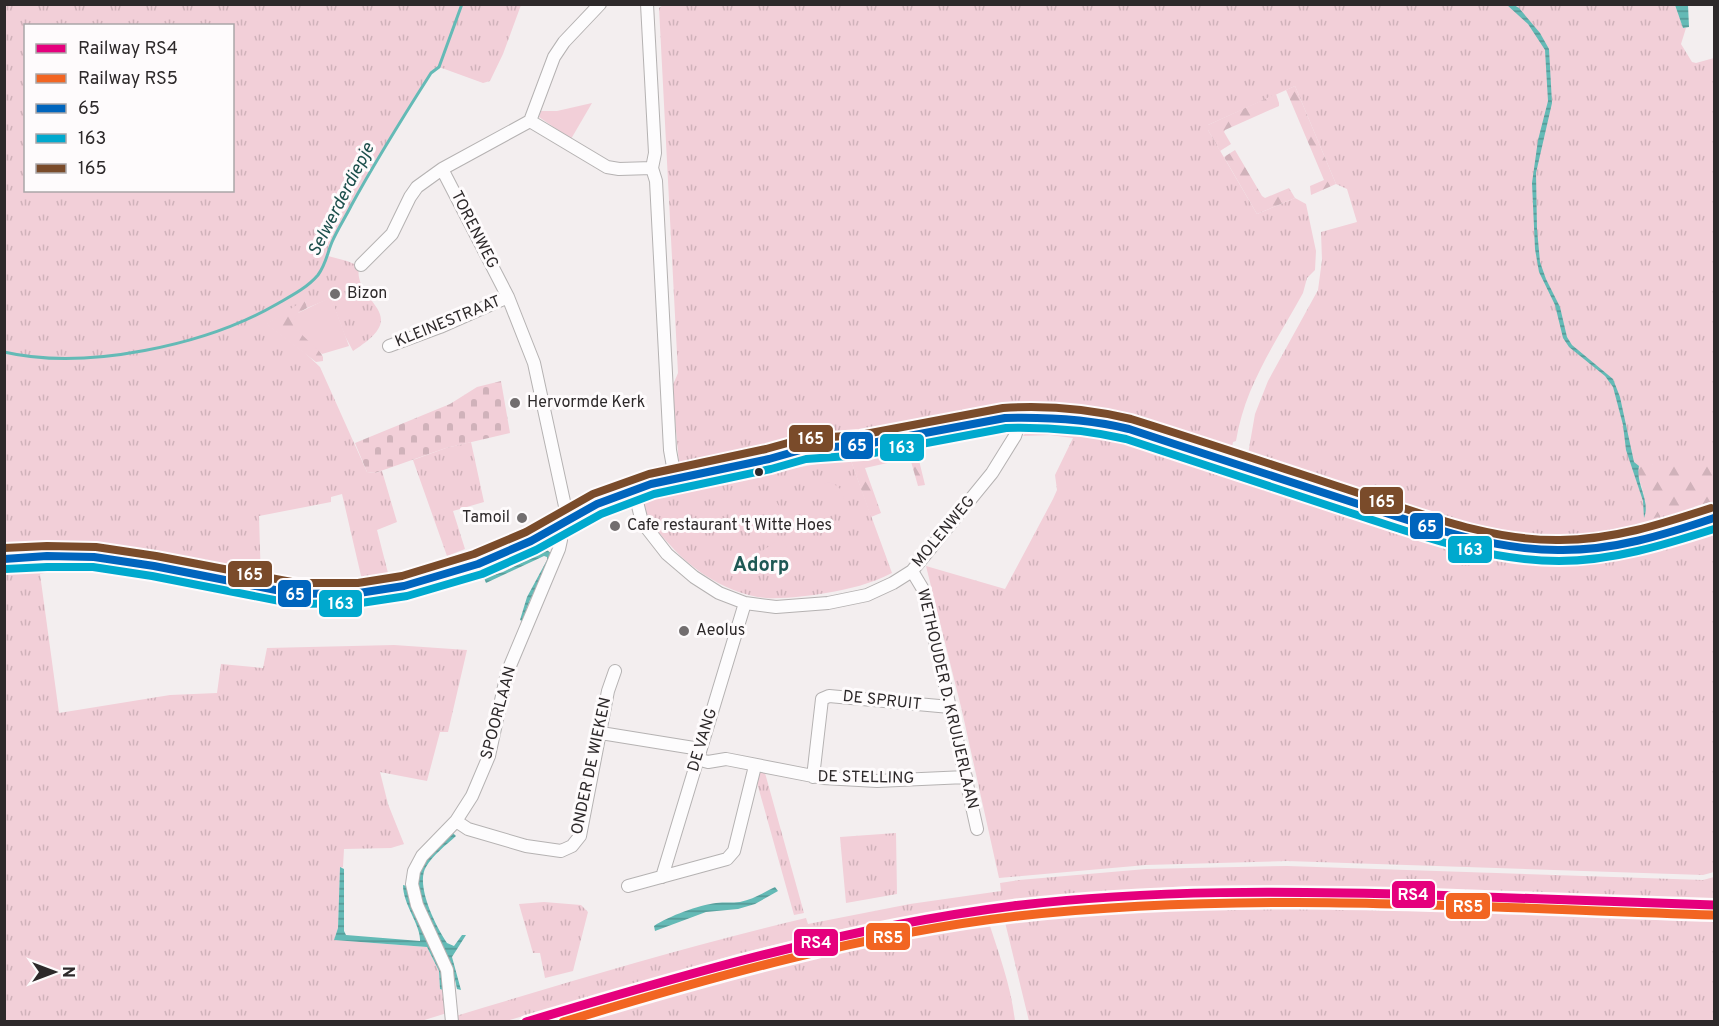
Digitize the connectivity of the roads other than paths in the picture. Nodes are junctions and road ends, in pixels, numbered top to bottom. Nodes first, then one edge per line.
1 (600, 4) edge
2 (647, 4) edge
3 (530, 121) junction
4 (652, 168) junction
5 (442, 169) junction
6 (362, 265) dead end
7 (508, 297) junction
8 (389, 346) dead end
9 (1018, 417) junction
10 (675, 478) junction
11 (634, 490) junction
12 (1714, 518) edge
13 (562, 524) junction
14 (4, 559) edge
15 (912, 571) junction
16 (745, 603) junction
17 (615, 671) dead end
18 (950, 707) junction
19 (601, 733) junction
20 (699, 754) junction
21 (755, 766) junction
22 (813, 777) junction
23 (966, 777) junction
24 (456, 821) junction
25 (977, 829) dead end
26 (662, 877) junction
27 (627, 886) dead end
28 (452, 1022) edge

1 - 3 street
2 - 4 street
3 - 4 street
3 - 5 street
4 - 10 street
5 - 6 street
5 - 7 street, TORENWEG
7 - 8 street, KLEINESTRAAT
7 - 13 street, TORENWEG
9 - 10 main road
9 - 12 main road
9 - 15 street, MOLENWEG
10 - 11 main road
11 - 13 main road
11 - 16 street, MOLENWEG
13 - 14 main road
13 - 24 street, SPOORLAAN
15 - 16 street, MOLENWEG
15 - 18 street, WETHOUDER D. KRUIJERLAAN
16 - 20 street, DE VANG
17 - 19 street, ONDER DE WIEKEN
18 - 22 street, DE SPRUIT
18 - 23 street, WETHOUDER D. KRUIJERLAAN
19 - 20 street, DE STELLING
19 - 24 street, ONDER DE WIEKEN
20 - 21 street, DE STELLING
20 - 26 street, DE VANG
21 - 22 street, DE STELLING
21 - 26 street
22 - 23 street, DE STELLING
23 - 25 street, WETHOUDER D. KRUIJERLAAN
24 - 28 street, SPOORLAAN
26 - 27 street

